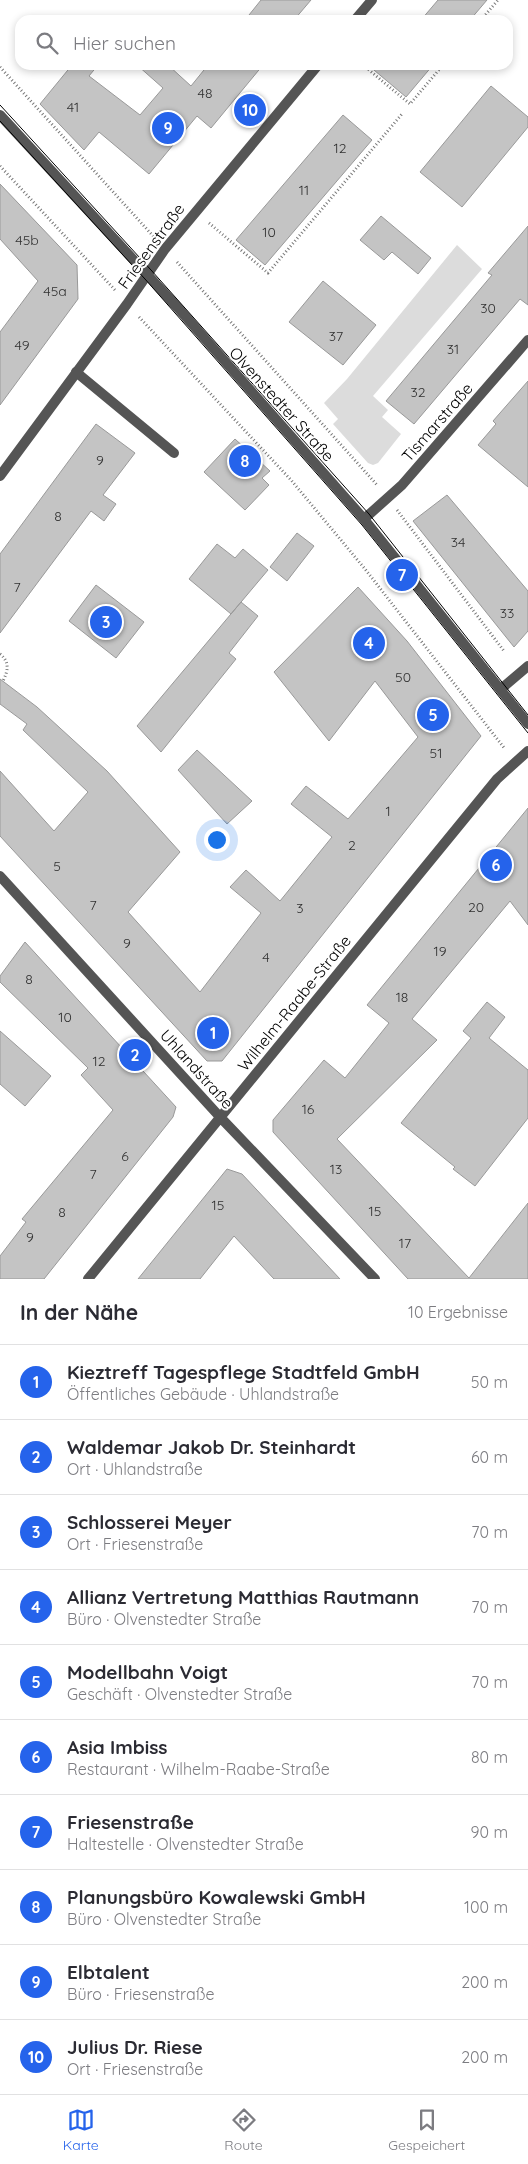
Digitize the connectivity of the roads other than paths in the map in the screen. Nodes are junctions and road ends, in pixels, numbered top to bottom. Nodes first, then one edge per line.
1 (372, 0) edge
2 (359, 15) edge
3 (314, 70) edge
4 (0, 115) edge
5 (148, 275) junction
6 (528, 340) edge
7 (76, 372) junction
8 (174, 453) dead end
9 (0, 476) edge
10 (364, 519) junction
11 (528, 666) edge
12 (501, 689) junction
13 (528, 724) edge
14 (528, 751) edge
15 (0, 876) edge
16 (220, 1117) junction
17 (88, 1279) edge
18 (375, 1279) edge

1 - 2 street
3 - 5 street, Friesenstraße
4 - 5 street, Olvenstedter Straße
5 - 7 street, Friesenstraße
5 - 10 street, Olvenstedter Straße
6 - 10 street, Tismarstraße
7 - 8 street
7 - 9 street, Friesenstraße
10 - 12 street, Olvenstedter Straße
11 - 12 street
12 - 13 street, Olvenstedter Straße
14 - 16 street, Wilhelm-Raabe-Straße
15 - 16 street, Uhlandstraße
16 - 17 street, Wilhelm-Raabe-Straße
16 - 18 street, Uhlandstraße

